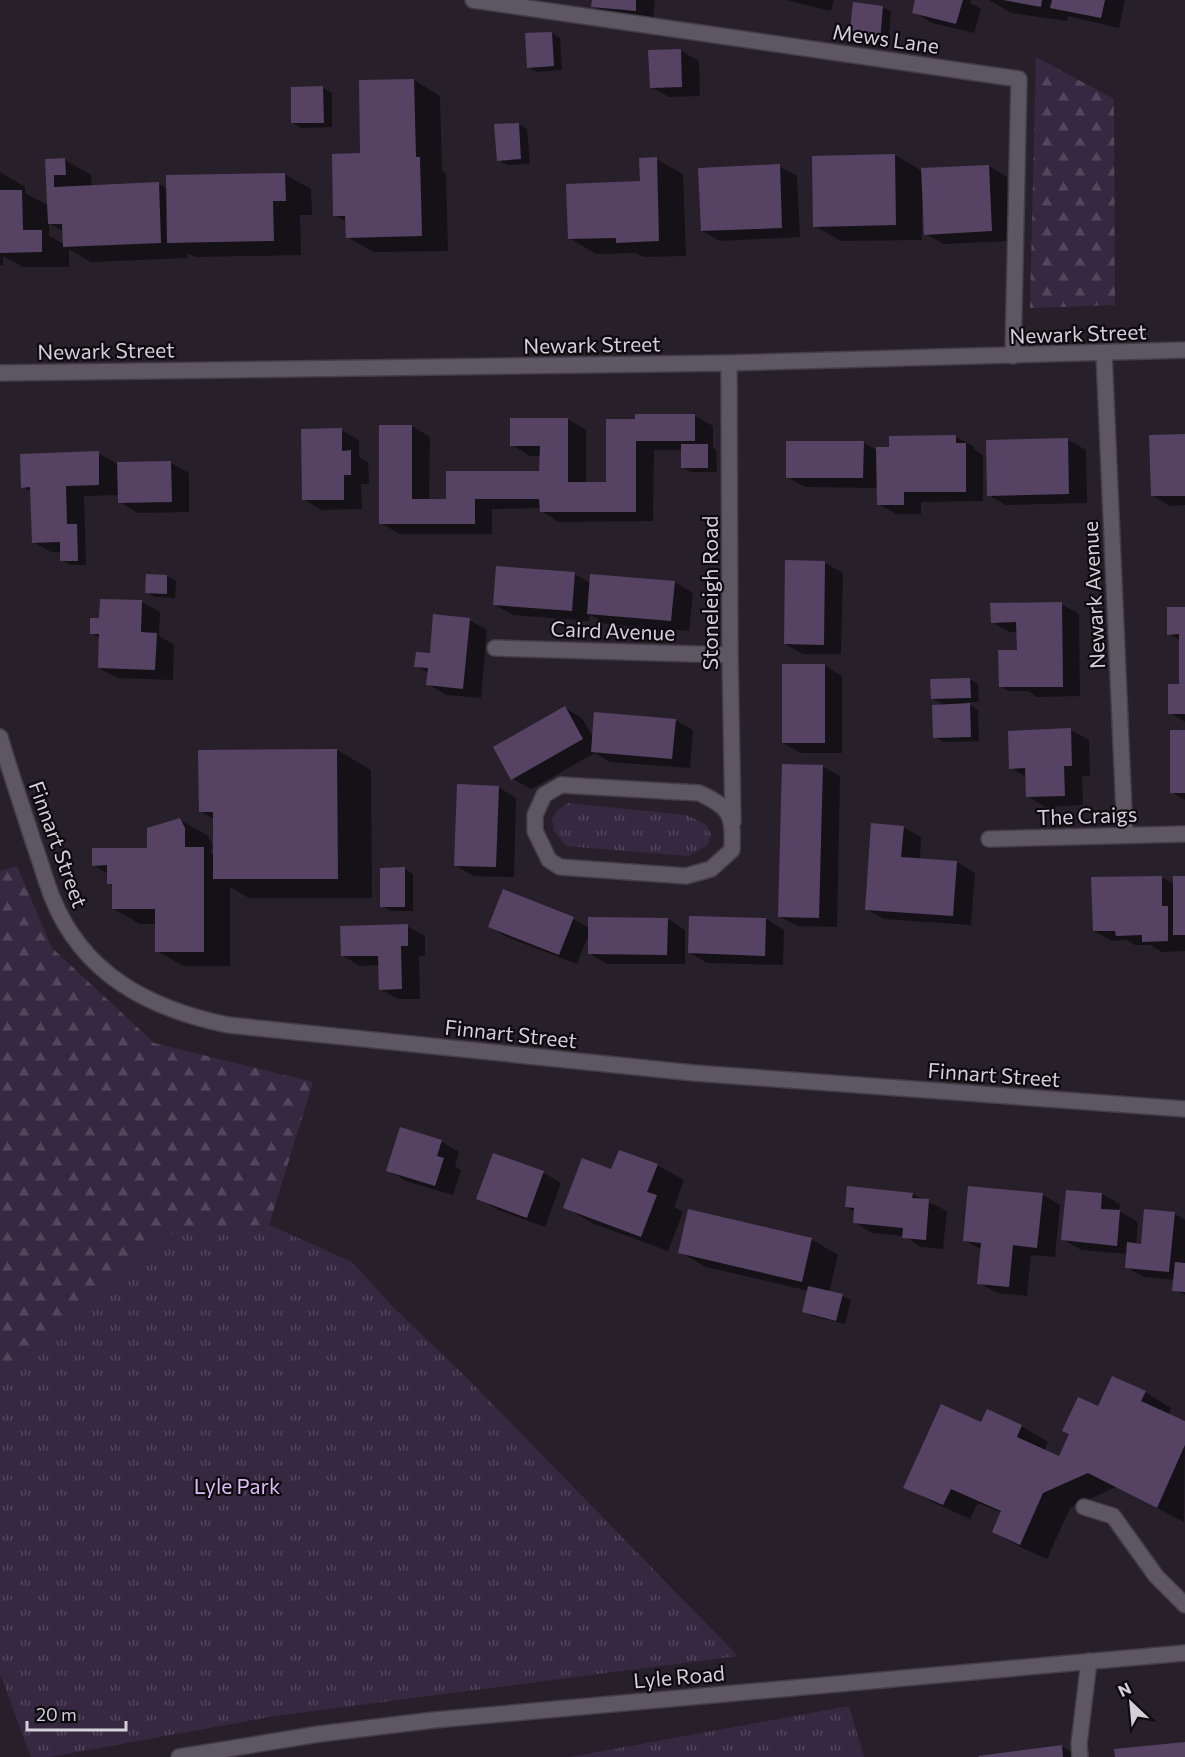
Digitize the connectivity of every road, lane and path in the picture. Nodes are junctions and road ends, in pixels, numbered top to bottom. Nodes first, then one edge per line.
1 (473, 0) edge
2 (1185, 350) edge
3 (1104, 353) junction
4 (1013, 356) junction
5 (729, 363) junction
6 (0, 373) edge
7 (495, 648) dead end
8 (730, 655) junction
9 (0, 737) edge
10 (733, 822) junction
11 (1185, 834) edge
12 (1125, 835) junction
13 (989, 839) dead end
14 (1185, 1109) edge
15 (1084, 1507) dead end
16 (1185, 1605) edge
17 (1185, 1653) edge
18 (1089, 1661) junction
19 (179, 1757) edge
20 (1080, 1757) edge

1 - 4 street, Mews Lane
2 - 3 street, Newark Street
3 - 4 street, Newark Street
3 - 12 street, Newark Avenue
4 - 5 street, Newark Street
5 - 6 street, Newark Street
5 - 8 street, Stoneleigh Road
7 - 8 street, Caird Avenue
8 - 10 street, Stoneleigh Road
9 - 14 street, Finnart Street
10 - 10 street, Stoneleigh Road
11 - 12 street, The Craigs
12 - 13 street, The Craigs
15 - 16 street
17 - 18 street, Lyle Road
18 - 19 street, Lyle Road
18 - 20 street

